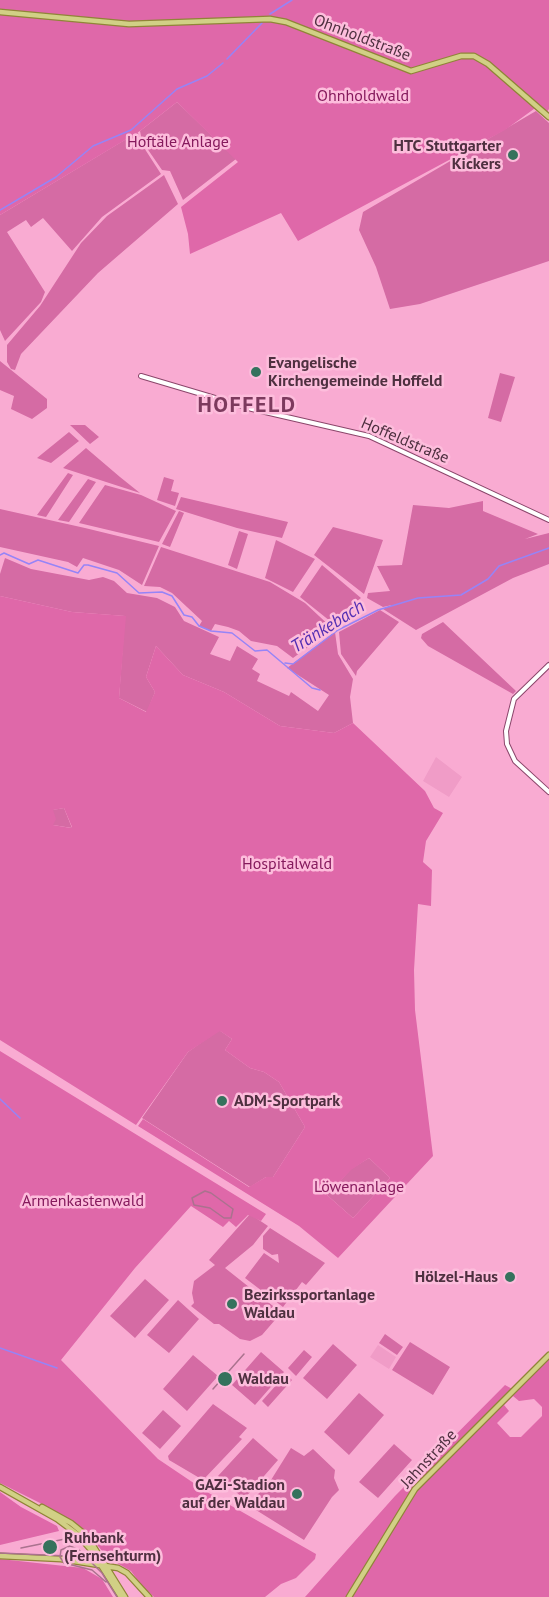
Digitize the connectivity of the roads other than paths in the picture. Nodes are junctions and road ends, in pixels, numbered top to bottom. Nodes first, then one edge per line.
1 (0, 12) edge
2 (549, 117) edge
3 (141, 376) dead end
4 (549, 520) edge
5 (549, 666) edge
6 (549, 792) edge
7 (549, 1355) edge
8 (0, 1487) edge
9 (20, 1499) junction
10 (69, 1527) junction
11 (78, 1529) junction
12 (88, 1546) junction
13 (0, 1556) edge
14 (85, 1562) junction
15 (104, 1565) junction
16 (123, 1597) edge
17 (149, 1597) edge
18 (349, 1597) edge

1 - 2 main road, Ohnholdstraße
3 - 4 street, Hoffeldstraße
5 - 6 street
7 - 18 main road, Jahnstraße
8 - 9 main road
9 - 10 main road
9 - 11 main road
10 - 11 main road
10 - 12 main road
11 - 15 main road
12 - 14 main road
12 - 15 main road
13 - 14 main road
14 - 15 main road
15 - 16 main road
15 - 17 main road

